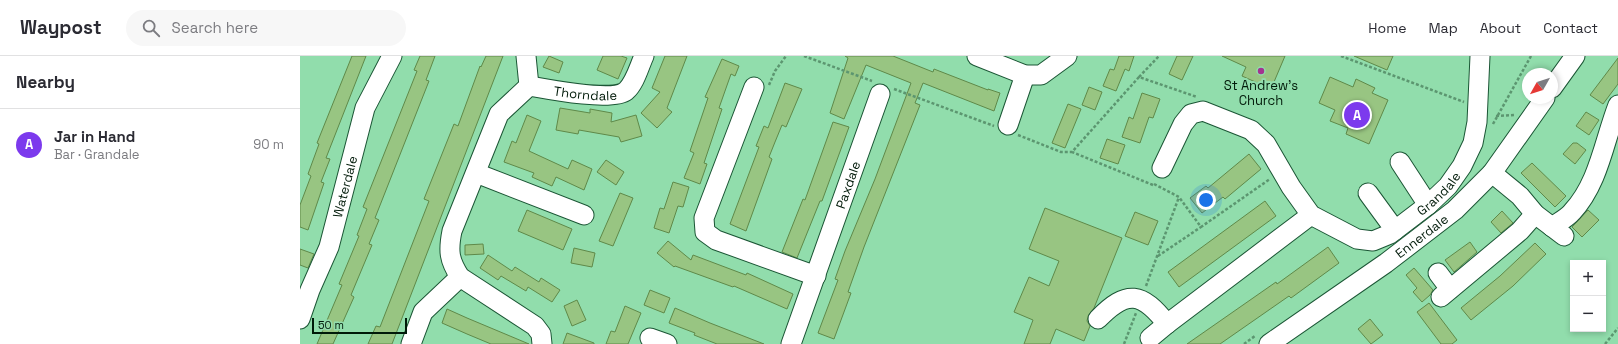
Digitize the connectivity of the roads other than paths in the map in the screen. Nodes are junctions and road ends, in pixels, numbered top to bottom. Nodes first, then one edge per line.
1 (392, 56) edge
2 (526, 56) edge
3 (644, 56) edge
4 (977, 56) edge
5 (1067, 56) edge
6 (1480, 56) edge
7 (1575, 56) edge
8 (1025, 75) junction
9 (1558, 80) edge
10 (529, 86) junction
11 (753, 87) road end
12 (882, 88) road end
13 (1541, 104) edge
14 (1618, 105) edge
15 (1007, 129) road end
16 (1400, 162) dead end
17 (1162, 168) road end
18 (476, 173) junction
19 (1492, 173) junction
20 (1368, 193) dead end
21 (1428, 205) junction
22 (584, 214) dead end
23 (1535, 214) junction
24 (1311, 215) junction
25 (1395, 230) junction
26 (1438, 273) dead end
27 (816, 276) junction
28 (460, 277) junction
29 (305, 288) edge
30 (300, 319) edge
31 (1098, 319) dead end
32 (1167, 324) junction
33 (1150, 338) dead end
34 (411, 344) edge
35 (542, 344) edge
36 (791, 344) edge
37 (1269, 344) edge

1 - 29 street, Waterdale
2 - 10 street
3 - 10 street, Thorndale
4 - 8 street
5 - 8 street
6 - 21 street, Grandale
7 - 9 street
8 - 15 street
10 - 18 street
11 - 27 street
12 - 27 street, Paxdale
13 - 19 street, Ennerdale
14 - 23 street
16 - 21 street
17 - 24 street, Grandale
18 - 22 street
18 - 28 street
19 - 23 street
19 - 37 street, Ennerdale
20 - 25 street
21 - 25 street, Grandale
23 - 26 street
24 - 25 street, Grandale
24 - 32 street
27 - 36 street, Paxdale
28 - 34 street
28 - 35 street
29 - 30 street, Waterdale
31 - 32 street
32 - 33 street

